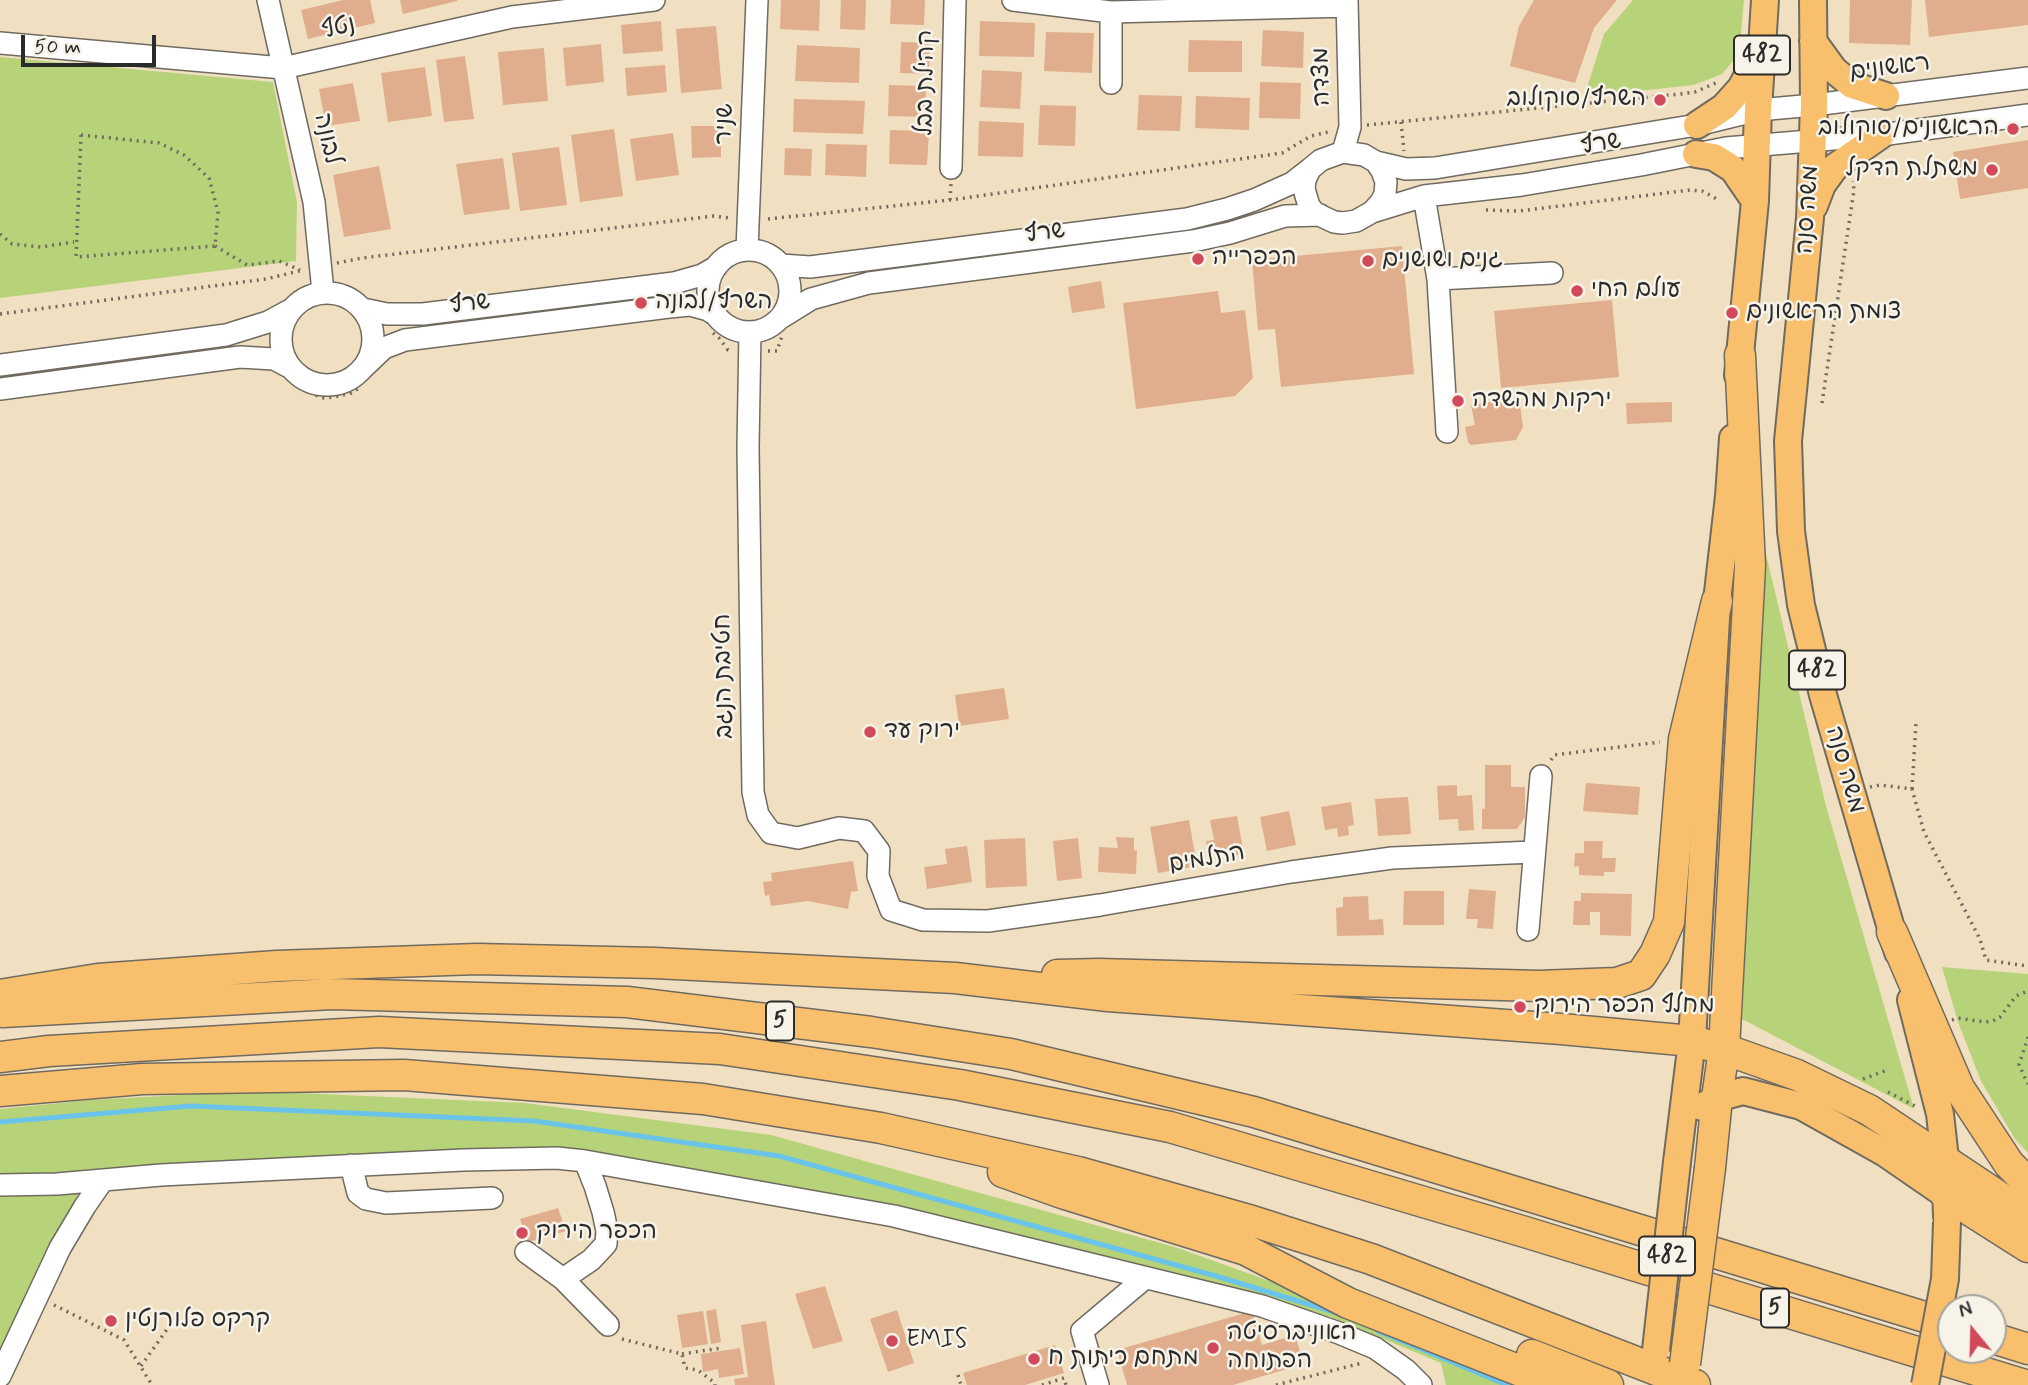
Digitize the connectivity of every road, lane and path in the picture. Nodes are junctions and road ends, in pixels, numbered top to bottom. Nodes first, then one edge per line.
1 (268, 0) edge
2 (654, 0) edge
3 (757, 0) edge
4 (955, 0) edge
5 (1013, 0) edge
6 (1765, 0) edge
7 (1813, 0) edge
8 (1347, 3) edge
9 (509, 8) edge
10 (1111, 12) junction
11 (1813, 41) junction
12 (0, 43) edge
13 (1763, 48) junction
14 (282, 68) junction
15 (2028, 78) edge
16 (1111, 83) dead end
17 (1741, 88) junction
18 (1886, 96) junction
19 (1814, 105) junction
20 (1758, 110) junction
21 (2028, 115) edge
22 (1697, 125) junction
23 (1350, 127) junction
24 (1881, 135) junction
25 (1813, 142) junction
26 (1757, 146) junction
27 (1343, 152) junction
28 (1696, 154) junction
29 (1376, 162) junction
30 (951, 168) dead end
31 (1310, 169) junction
32 (1853, 178) dead end
33 (1424, 196) junction
34 (1755, 201) junction
35 (1372, 212) junction
36 (1320, 215) junction
37 (1810, 218) junction
38 (748, 222) junction
39 (0, 234) edge
40 (75, 242) junction
41 (215, 247) junction
42 (747, 250) junction
43 (781, 265) junction
44 (716, 267) junction
45 (311, 268) junction
46 (1552, 272) dead end
47 (1437, 279) junction
48 (323, 292) junction
49 (292, 309) junction
50 (363, 309) junction
51 (0, 314) edge
52 (716, 315) junction
53 (782, 317) junction
54 (750, 332) junction
55 (1740, 355) junction
56 (0, 365) edge
57 (291, 368) junction
58 (363, 368) junction
59 (0, 389) edge
60 (1822, 403) dead end
61 (1447, 432) dead end
62 (1717, 601) junction
63 (1916, 723) dead end
64 (1684, 739) junction
65 (1541, 776) joint
66 (1912, 789) junction
67 (1850, 790) junction
68 (1533, 852) junction
69 (891, 910) joint
70 (1528, 930) dead end
71 (1892, 932) junction
72 (2028, 966) edge
73 (955, 978) junction
74 (2028, 991) edge
75 (0, 995) edge
76 (0, 1012) edge
77 (1933, 1024) junction
78 (2028, 1037) edge
79 (1692, 1041) junction
80 (1724, 1049) junction
81 (0, 1057) edge
82 (1887, 1070) dead end
83 (1863, 1079) dead end
84 (2028, 1084) edge
85 (0, 1091) edge
86 (1717, 1098) junction
87 (881, 1128) junction
88 (1681, 1133) junction
89 (1945, 1159) junction
90 (585, 1161) junction
91 (351, 1165) junction
92 (103, 1180) junction
93 (2028, 1183) edge
94 (0, 1185) edge
95 (492, 1198) dead end
96 (1947, 1209) junction
97 (2028, 1216) edge
98 (2028, 1247) edge
99 (1246, 1250) junction
100 (526, 1252) dead end
101 (1145, 1278) junction
102 (563, 1279) junction
103 (37, 1297) junction
104 (180, 1311) dead end
105 (1937, 1321) edge
106 (608, 1325) joint
107 (2007, 1342) edge
108 (722, 1348) dead end
109 (2028, 1349) edge
110 (682, 1354) junction
111 (1388, 1356) junction
112 (141, 1366) junction
113 (1653, 1368) edge
114 (958, 1375) dead end
115 (0, 1376) edge
116 (1688, 1379) edge
117 (152, 1385) edge
118 (715, 1385) edge
119 (961, 1385) edge
120 (1042, 1385) edge
121 (1066, 1385) edge
122 (1098, 1385) edge
123 (1276, 1385) edge
124 (1421, 1385) edge
125 (1556, 1385) edge
126 (1608, 1385) edge
127 (1925, 1385) edge
128 (2025, 1385) edge

1 - 14 street, לבונה
2 - 9 street, נטף
3 - 38 street, שניר
4 - 30 street, קהילת בבל
5 - 10 street
6 - 13 main road, 482
7 - 11 main road, 482
8 - 10 street
8 - 23 street, מצדה
9 - 14 street, נטף
10 - 16 street
11 - 18 main road
11 - 19 main road, 482
12 - 14 street, נטף
13 - 17 main road
13 - 20 main road, 482
14 - 45 street, לבונה
15 - 18 street, ראשונים
17 - 22 main road
17 - 23 path
18 - 19 street, ראשונים
19 - 20 street, ראשונים
19 - 25 main road, משה סנה / 482
20 - 22 street, שרף
20 - 26 main road, 482
21 - 24 street
22 - 29 street, שרף
23 - 27 street, מצדה
23 - 38 path
24 - 25 street
24 - 37 main road
25 - 26 street
25 - 37 main road, משה סנה / 482
26 - 28 street, שרף
26 - 34 main road, 482
27 - 29 street
27 - 31 street
28 - 33 street, שרף
28 - 34 main road
29 - 35 street
31 - 36 street
31 - 43 street, שרף
32 - 60 path
33 - 35 street, שרף
33 - 47 street
34 - 55 main road, 482
35 - 36 street
36 - 53 street, שרף
37 - 67 main road, משה סנה / 482
38 - 42 street, שניר
38 - 45 path
39 - 40 path
40 - 41 path
40 - 41 path
41 - 45 path
42 - 43 street
42 - 44 street
43 - 53 street
44 - 50 street, שרף
44 - 52 street
45 - 48 street, לבונה
45 - 51 path
46 - 47 street
47 - 61 street
48 - 49 street
48 - 50 street
49 - 56 street
49 - 57 street
50 - 58 street
52 - 54 street
52 - 58 street, שרף
53 - 54 street
54 - 69 street, חטיבת הנגב
55 - 62 main road, 482
55 - 80 highway
57 - 58 street
57 - 59 street
62 - 64 highway
62 - 79 main road, 482
63 - 66 path
64 - 65 path
64 - 73 highway
65 - 68 street
66 - 67 path
66 - 72 path
67 - 71 main road, משה סנה / 482
68 - 69 street, התלמים
68 - 70 street
71 - 77 highway
71 - 89 main road, משה סנה / 482
73 - 75 highway
73 - 79 highway
74 - 77 path
76 - 105 highway, 5
77 - 93 highway
78 - 84 path
79 - 80 highway
79 - 88 main road, 482
80 - 86 highway
80 - 89 highway
81 - 128 highway, 5
82 - 83 path
85 - 87 highway
86 - 88 main road
86 - 96 main road
86 - 116 highway, bridge
87 - 99 highway
87 - 113 highway
88 - 113 main road, 482, bridge
89 - 96 main road, משה סנה / 482
89 - 97 highway
90 - 91 street
90 - 101 street
90 - 102 street
91 - 92 street
91 - 95 street
92 - 94 street
92 - 103 street
96 - 98 highway
96 - 127 main road, משה סנה / 482, bridge
99 - 125 highway
99 - 126 highway
100 - 102 street
101 - 111 street
101 - 122 street
102 - 106 street
103 - 112 path
103 - 115 street
104 - 112 path
106 - 110 path
107 - 109 highway
108 - 110 path
110 - 118 path
111 - 123 path
111 - 124 street
112 - 117 path
113 - 116 highway
114 - 119 path
120 - 121 path

